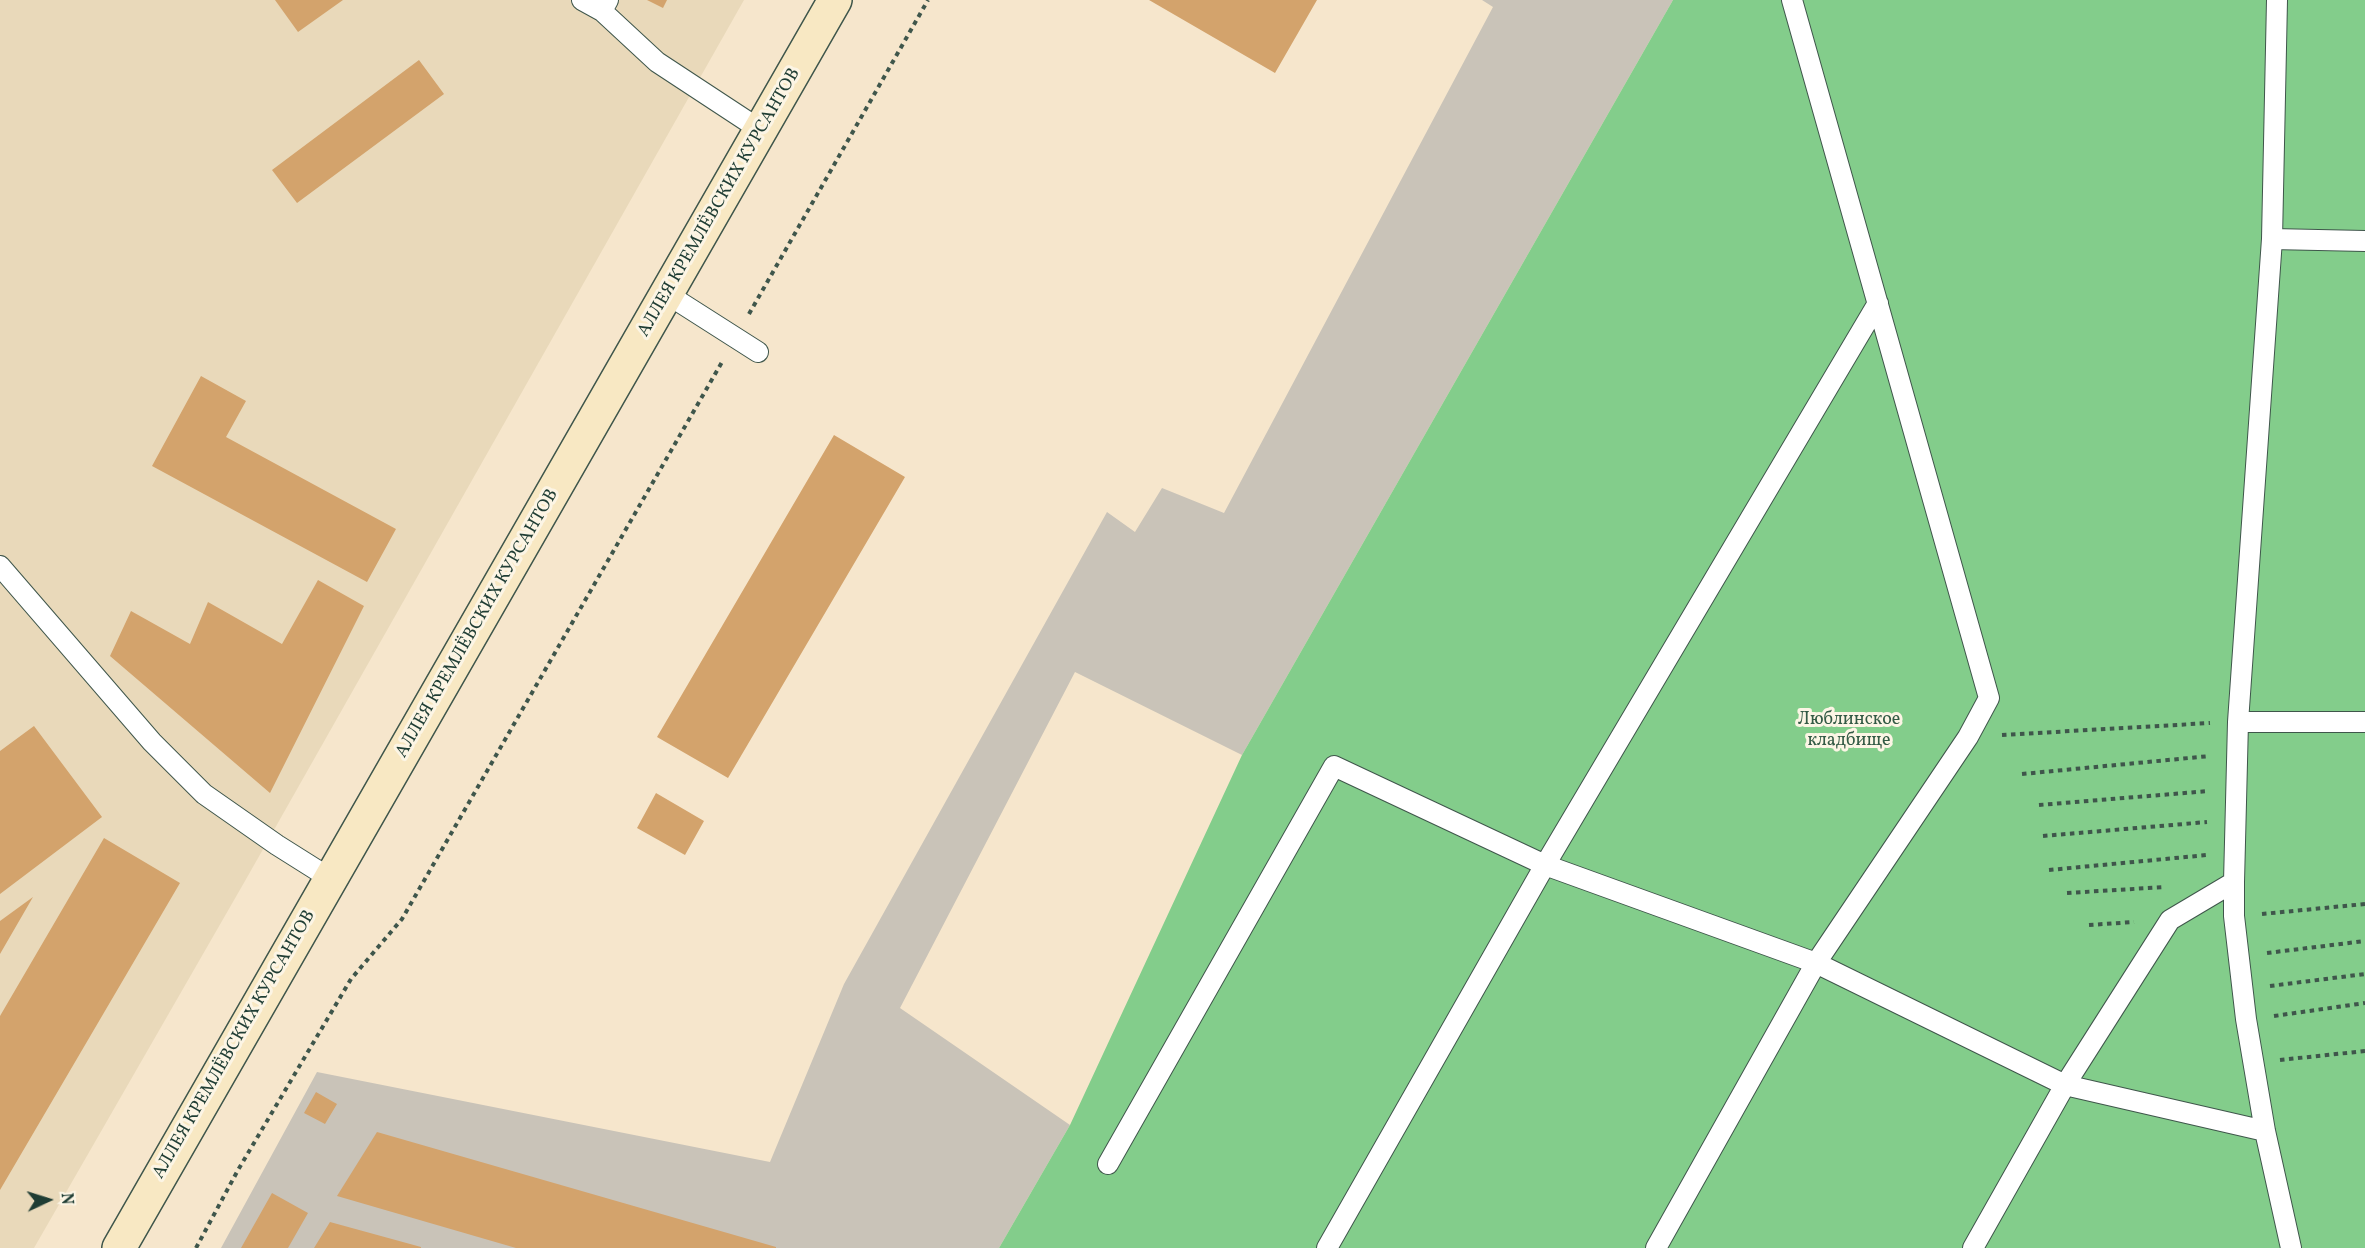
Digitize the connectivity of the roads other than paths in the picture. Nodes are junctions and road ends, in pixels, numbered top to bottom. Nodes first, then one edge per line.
1 (582, 0) edge
2 (835, 0) edge
3 (1792, 0) edge
4 (2277, 0) edge
5 (605, 5) edge
6 (762, 131) junction
7 (2271, 239) junction
8 (2365, 241) edge
9 (667, 294) junction
10 (1878, 303) junction
11 (758, 352) dead end
12 (0, 566) edge
13 (2238, 722) junction
14 (2365, 722) edge
15 (1545, 865) junction
16 (331, 879) junction
17 (2234, 882) junction
18 (1816, 963) junction
19 (2065, 1085) junction
20 (2265, 1131) junction
21 (1108, 1164) dead end
22 (119, 1248) edge
23 (1327, 1248) edge
24 (1656, 1248) edge
25 (1973, 1248) edge
26 (2291, 1248) edge

1 - 5 lane
2 - 6 main road, АЛЛЕЯ КРЕМЛЁВСКИХ КУРСАНТОВ
3 - 10 lane
4 - 7 lane
5 - 6 lane
6 - 9 main road, АЛЛЕЯ КРЕМЛЁВСКИХ КУРСАНТОВ
7 - 8 lane
7 - 13 lane
9 - 11 lane
9 - 16 main road, АЛЛЕЯ КРЕМЛЁВСКИХ КУРСАНТОВ
10 - 15 lane
10 - 18 lane
12 - 16 lane
13 - 14 lane
13 - 17 lane
15 - 18 lane
15 - 21 lane
15 - 23 lane
16 - 22 main road, АЛЛЕЯ КРЕМЛЁВСКИХ КУРСАНТОВ
17 - 19 lane
17 - 20 lane
18 - 19 lane
18 - 24 lane
19 - 20 lane
19 - 25 lane
20 - 26 lane

